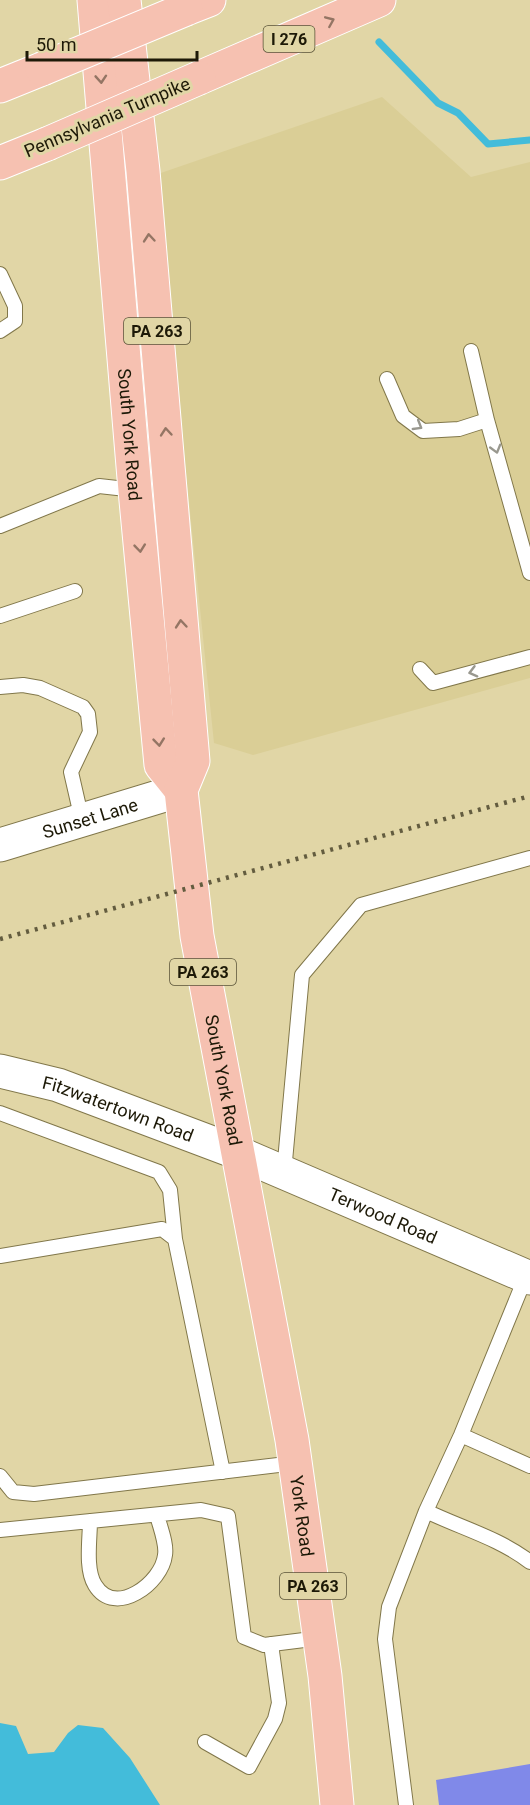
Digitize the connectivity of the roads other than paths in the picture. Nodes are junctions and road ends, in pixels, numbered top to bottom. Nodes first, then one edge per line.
1 (94, 0) edge
2 (124, 0) edge
3 (379, 0) edge
4 (197, 5) edge
5 (0, 86) edge
6 (0, 164) edge
7 (0, 274) edge
8 (0, 331) edge
9 (471, 351) dead end
10 (387, 379) dead end
11 (487, 420) junction
12 (135, 490) junction
13 (0, 526) edge
14 (530, 573) edge
15 (75, 591) dead end
16 (0, 616) edge
17 (530, 657) edge
18 (420, 669) dead end
19 (0, 687) edge
20 (181, 790) junction
21 (82, 820) junction
22 (0, 845) edge
23 (530, 858) edge
24 (0, 1071) edge
25 (0, 1113) edge
26 (236, 1152) junction
27 (284, 1172) junction
28 (176, 1239) junction
29 (0, 1256) edge
30 (528, 1277) edge
31 (278, 1369) joint
32 (461, 1435) junction
33 (295, 1463) junction
34 (530, 1466) edge
35 (223, 1472) junction
36 (0, 1476) edge
37 (426, 1511) junction
38 (157, 1515) junction
39 (90, 1521) junction
40 (0, 1530) edge
41 (530, 1562) edge
42 (320, 1638) junction
43 (272, 1644) junction
44 (205, 1742) dead end
45 (337, 1805) edge
46 (406, 1805) edge

1 -> 12 highway, South York Road / PA 263
20 -> 2 highway, South York Road / PA 263
6 -> 3 highway, Pennsylvania Turnpike / I 276, bridge
4 - 5 highway, bridge
7 - 8 lane
9 - 11 lane
10 -> 11 lane
11 -> 14 lane
12 - 13 lane
12 -> 20 highway, South York Road / PA 263
15 - 16 lane
17 -> 18 lane
19 - 21 lane
20 - 21 street, Sunset Lane
20 - 26 highway, South York Road / PA 263
21 - 22 street, Sunset Lane
23 - 27 lane
24 - 26 street, Fitzwatertown Road
25 - 28 lane
26 - 27 street, Terwood Road
26 - 31 highway, South York Road / PA 263
27 - 30 street, Terwood Road
28 - 29 lane
28 - 35 lane
30 - 32 lane
31 - 33 highway, York Road / PA 263
32 - 34 lane
32 - 37 lane
33 - 35 lane
33 - 42 highway, York Road / PA 263
35 - 36 lane
37 - 41 lane
37 - 46 lane
38 - 39 lane
38 - 39 lane
38 - 43 lane
39 - 40 lane
42 - 43 lane
42 - 45 highway, York Road / PA 263
43 - 44 lane

